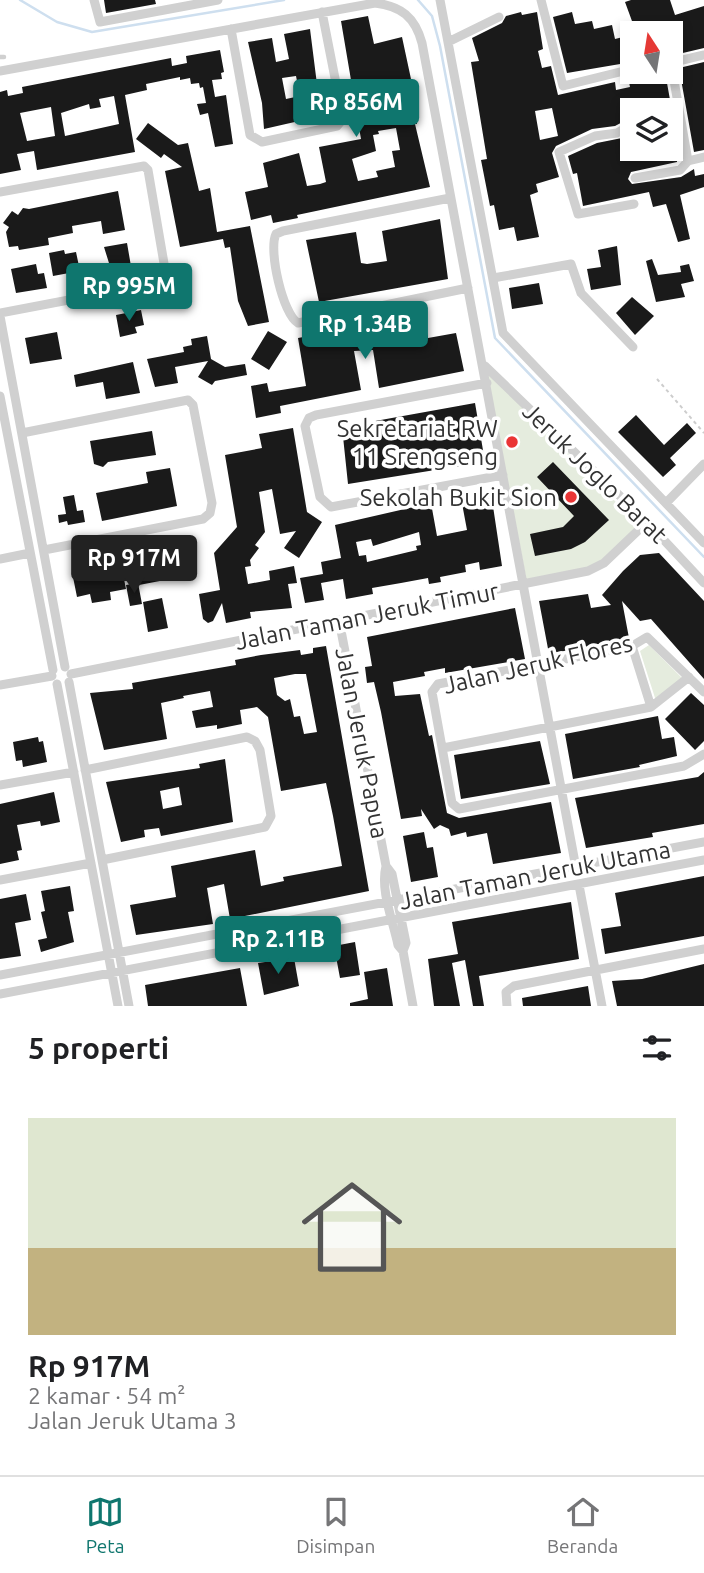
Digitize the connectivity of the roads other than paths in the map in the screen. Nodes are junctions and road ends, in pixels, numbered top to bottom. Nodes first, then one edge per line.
1 (94, 0) edge
2 (157, 0) edge
3 (218, 0) edge
4 (440, 0) edge
5 (541, 0) edge
6 (159, 11) junction
7 (322, 12) junction
8 (499, 17) dead end
9 (231, 29) junction
10 (448, 42) junction
11 (704, 55) edge
12 (683, 60) edge
13 (0, 71) edge
14 (620, 72) edge
15 (620, 130) edge
16 (683, 146) edge
17 (704, 157) edge
18 (688, 161) junction
19 (635, 178) dead end
20 (0, 192) edge
21 (450, 198) junction
22 (634, 204) dead end
23 (493, 278) junction
24 (468, 288) junction
25 (0, 315) edge
26 (633, 348) dead end
27 (484, 365) junction
28 (487, 383) junction
29 (0, 396) edge
30 (22, 433) junction
31 (4, 439) edge
32 (704, 464) edge
33 (503, 475) junction
34 (666, 503) junction
35 (647, 522) junction
36 (704, 542) edge
37 (44, 550) junction
38 (30, 553) junction
39 (0, 558) edge
40 (704, 583) edge
41 (522, 585) junction
42 (339, 621) junction
43 (632, 646) junction
44 (538, 664) junction
45 (68, 674) junction
46 (54, 677) junction
47 (689, 677) junction
48 (0, 685) edge
49 (704, 692) edge
50 (651, 707) junction
51 (550, 728) junction
52 (443, 748) junction
53 (704, 754) edge
54 (85, 770) junction
55 (74, 772) junction
56 (0, 785) edge
57 (561, 789) junction
58 (704, 842) edge
59 (102, 860) junction
60 (704, 860) edge
61 (91, 863) junction
62 (576, 868) junction
63 (0, 880) edge
64 (579, 885) junction
65 (394, 898) junction
66 (396, 918) junction
67 (704, 949) edge
68 (119, 952) junction
69 (108, 955) junction
70 (595, 970) junction
71 (122, 972) junction
72 (111, 974) junction
73 (0, 975) edge
74 (0, 994) edge
75 (118, 1006) edge
76 (129, 1006) edge
77 (413, 1006) edge
78 (506, 1006) edge
79 (602, 1006) edge

1 - 6 street
2 - 6 street
3 - 6 street
4 - 10 street
5 - 14 street
7 - 9 street
7 - 9 street
7 - 21 street
8 - 10 street
9 - 13 street
10 - 23 street
11 - 12 street
15 - 22 street
16 - 18 street
17 - 18 street
18 - 19 street
20 - 25 street
21 - 24 street
21 - 24 street
23 - 26 street
23 - 34 street
24 - 27 street
25 - 30 street
27 - 28 street
27 - 35 street, Jeruk Joglo Barat
28 - 33 street
28 - 33 street
29 - 31 street
30 - 37 street
30 - 37 street
31 - 38 street
32 - 34 street
33 - 41 street
34 - 36 street
35 - 40 street, Jeruk Joglo Barat
35 - 41 street, Jalan Taman Jeruk Timur
37 - 45 street
38 - 39 street
38 - 46 street
41 - 42 street, Jalan Taman Jeruk Timur
41 - 44 street
42 - 45 street, Jalan Taman Jeruk Timur
42 - 65 street, Jalan Jeruk Papua
43 - 44 street, Jalan Jeruk Flores
43 - 47 street, Jalan Jeruk Flores
43 - 50 street
44 - 51 street
44 - 52 street, Jalan Jeruk Flores
45 - 46 street
45 - 46 street
45 - 54 street
46 - 48 street
46 - 55 street
47 - 49 street, Jalan Jeruk Flores
47 - 50 street
50 - 51 street
51 - 52 street
51 - 57 street
52 - 57 street, Jalan Jeruk Flores
53 - 57 street, Jalan Jeruk Flores
54 - 59 street
54 - 59 street
55 - 56 street
55 - 61 street
57 - 62 street
58 - 62 street, Jalan Taman Jeruk Utama
59 - 68 street
60 - 64 street, Jalan Taman Jeruk Utama
61 - 63 street
61 - 69 street
62 - 65 street, Jalan Taman Jeruk Utama
64 - 66 street, Jalan Taman Jeruk Utama
64 - 70 street
65 - 66 street, Jalan Jeruk Papua
65 - 68 street, Jalan Taman Jeruk Utama
66 - 71 street, Jalan Taman Jeruk Utama
66 - 77 street, Jalan Jeruk Papua
67 - 70 street
68 - 69 street, Jalan Taman Jeruk Utama
68 - 71 street
69 - 72 street
69 - 73 street, Jalan Taman Jeruk Utama
70 - 78 street
70 - 79 street
71 - 72 street, Jalan Taman Jeruk Utama
71 - 76 street
72 - 74 street, Jalan Taman Jeruk Utama
72 - 75 street

